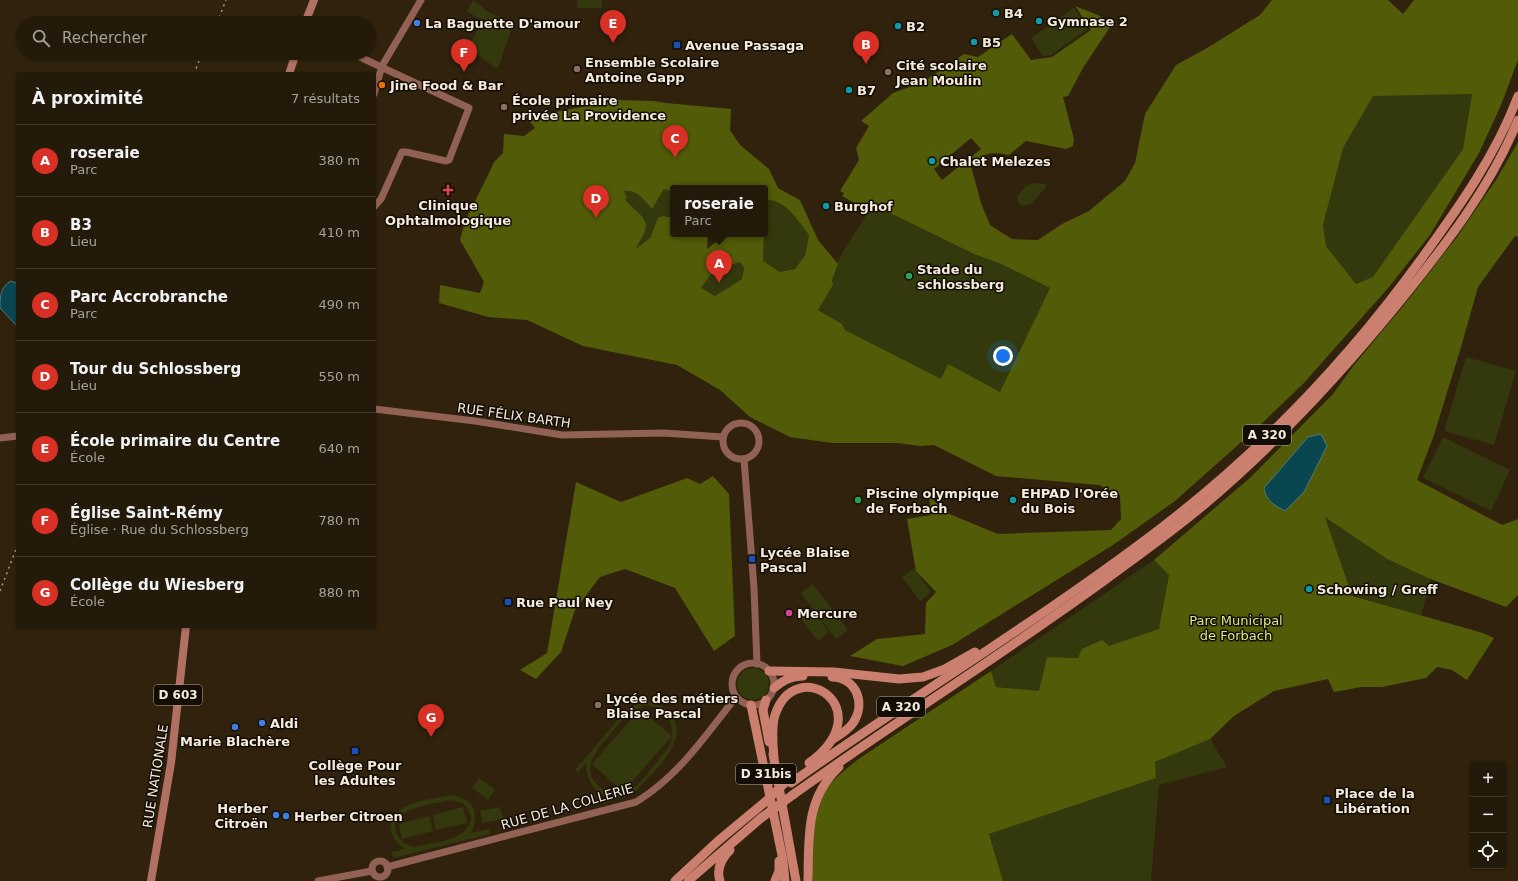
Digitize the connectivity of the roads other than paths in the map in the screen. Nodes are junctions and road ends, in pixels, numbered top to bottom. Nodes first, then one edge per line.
1 (314, 0) edge
2 (420, 0) edge
3 (310, 16) edge
4 (294, 60) edge
5 (367, 60) edge
6 (382, 66) junction
7 (290, 72) edge
8 (376, 87) edge
9 (1518, 96) edge
10 (1518, 120) edge
11 (1518, 129) edge
12 (1509, 141) junction
13 (376, 205) edge
14 (376, 409) edge
15 (16, 436) edge
16 (723, 437) junction
17 (0, 438) edge
18 (744, 458) junction
19 (186, 628) edge
20 (1013, 633) junction
21 (757, 664) junction
22 (769, 671) junction
23 (774, 688) junction
24 (736, 698) junction
25 (766, 700) junction
26 (751, 705) junction
27 (832, 740) junction
28 (863, 745) junction
29 (774, 758) junction
30 (791, 780) junction
31 (744, 833) junction
32 (779, 844) junction
33 (387, 867) junction
34 (372, 871) junction
35 (795, 879) edge
36 (151, 881) edge
37 (318, 881) edge
38 (675, 881) edge
39 (688, 881) edge
40 (720, 881) edge
41 (775, 881) edge
42 (785, 881) edge
43 (808, 881) edge

1 - 3 main road
2 - 6 street
4 - 7 main road
5 - 6 street
6 - 8 street
6 - 13 street
9 - 20 highway, A 320
10 - 12 highway, A 320
11 - 12 highway
12 - 28 highway, A 320
14 - 16 street, RUE FÉLIX BARTH
15 - 17 street
16 - 18 street
16 - 18 street
18 - 21 street
19 - 36 main road, RUE NATIONALE / D 603
20 - 22 highway
20 - 30 highway, A 320
21 - 22 street
21 - 24 street
22 - 23 street
23 - 25 street
23 - 27 highway
24 - 26 street
24 - 33 street, RUE DE LA COLLERIE
25 - 26 street
25 - 29 highway, D 31bis
26 - 32 highway, D 31bis
27 - 29 highway
27 - 30 highway
28 - 31 highway, A 320, bridge
28 - 43 highway
29 - 35 highway, D 31bis
30 - 38 highway, bridge
31 - 39 highway, A 320
31 - 40 highway
32 - 41 highway
32 - 42 highway, D 31bis
33 - 34 street
33 - 34 street
34 - 37 street

